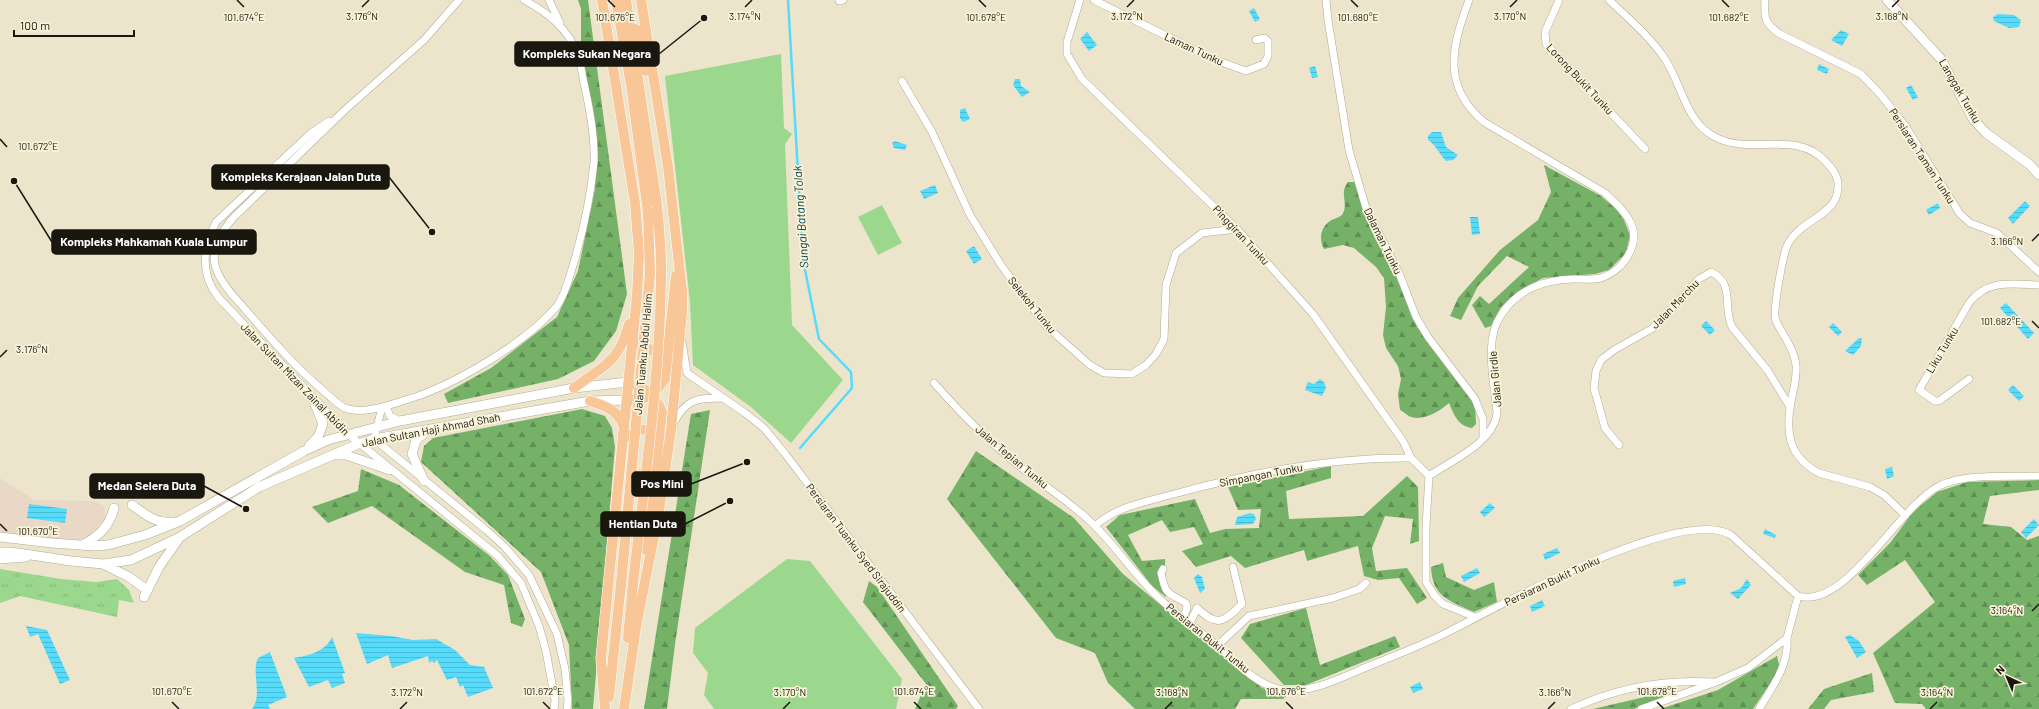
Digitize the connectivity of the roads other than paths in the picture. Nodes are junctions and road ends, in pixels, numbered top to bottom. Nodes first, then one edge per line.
1 (466, 0) edge
2 (524, 0) edge
3 (549, 0) edge
4 (616, 0) edge
5 (627, 0) edge
6 (641, 0) edge
7 (1080, 0) edge
8 (1094, 0) edge
9 (1326, 0) edge
10 (1469, 0) edge
11 (1559, 0) edge
12 (1609, 0) edge
13 (1765, 0) edge
14 (1888, 0) edge
15 (457, 3) edge
16 (603, 4) edge
17 (561, 25) junction
18 (1256, 40) dead end
19 (902, 81) dead end
20 (346, 109) junction
21 (1645, 149) dead end
22 (668, 167) junction
23 (2039, 175) edge
24 (644, 182) junction
25 (1237, 229) junction
26 (678, 254) junction
27 (2039, 272) edge
28 (2039, 285) edge
29 (637, 294) junction
30 (634, 325) junction
31 (670, 327) junction
32 (681, 328) junction
33 (1969, 379) dead end
34 (628, 382) junction
35 (934, 383) dead end
36 (574, 388) junction
37 (652, 395) junction
38 (723, 398) junction
39 (313, 399) junction
40 (626, 400) junction
41 (590, 401) junction
42 (384, 407) junction
43 (1790, 407) junction
44 (400, 421) junction
45 (378, 426) junction
46 (624, 427) junction
47 (428, 430) junction
48 (670, 430) junction
49 (348, 434) junction
50 (1483, 438) junction
51 (374, 439) junction
52 (358, 444) junction
53 (1619, 445) dead end
54 (659, 448) junction
55 (622, 450) junction
56 (304, 451) junction
57 (327, 456) junction
58 (1411, 458) junction
59 (390, 470) junction
60 (1429, 476) junction
61 (2039, 476) edge
62 (424, 481) junction
63 (132, 505) dead end
64 (114, 508) dead end
65 (1904, 514) junction
66 (180, 521) junction
67 (1095, 526) junction
68 (0, 537) edge
69 (180, 537) junction
70 (83, 545) junction
71 (0, 552) edge
72 (35, 556) junction
73 (0, 559) edge
74 (103, 564) junction
75 (1233, 567) dead end
76 (1163, 569) dead end
77 (1366, 583) dead end
78 (143, 587) dead end
79 (1798, 596) junction
80 (144, 597) dead end
81 (1186, 603) junction
82 (1197, 608) junction
83 (1475, 617) junction
84 (1183, 618) junction
85 (1190, 623) junction
86 (636, 627) junction
87 (1787, 638) junction
88 (1218, 646) junction
89 (1716, 682) junction
90 (976, 706) edge
91 (554, 709) edge
92 (567, 709) edge
93 (604, 709) edge
94 (608, 709) edge
95 (624, 709) edge
96 (968, 709) edge
97 (1571, 709) edge
98 (1641, 709) edge
99 (1759, 709) edge

1 - 15 street, Jalan Sultan Mizan Zainal Abidin
2 - 17 street, Jalan Sultan Mizan Zainal Abidin
3 - 17 street
4 - 24 main road, Jalan Tuanku Abdul Halim
5 - 22 main road
5 - 95 main road, Jalan Tuanku Abdul Halim, bridge
6 - 22 main road
7 - 25 street, Pinggiran Tunku
8 - 18 street, Laman Tunku
9 - 50 street, Dalaman Tunku
10 - 50 street, Jalan Girdle
11 - 21 street, Lorong Bukit Tunku
12 - 43 street
13 - 27 street, Persiaran Taman Tunku
14 - 23 street, Langgak Tunku
15 - 20 street, Jalan Sultan Mizan Zainal Abidin
16 - 24 main road
16 - 29 main road, Jalan Tuanku Abdul Halim
17 - 42 street, Jalan Sultan Mizan Zainal Abidin
19 - 25 street, Selekoh Tunku
20 - 39 street, Jalan Sultan Mizan Zainal Abidin
20 - 42 street, Jalan Sultan Mizan Zainal Abidin
22 - 26 main road
24 - 94 main road, Jalan Tuanku Abdul Halim, bridge
25 - 58 street, Pinggiran Tunku
26 - 31 main road
26 - 32 main road
28 - 33 street, Liku Tunku
29 - 30 main road, Jalan Tuanku Abdul Halim
29 - 36 main road
30 - 31 main road
30 - 34 main road, Jalan Tuanku Abdul Halim
31 - 37 main road
32 - 38 street, Persiaran Tuanku Syed Sirajuddin
32 - 48 main road
34 - 36 street, Jalan Sultan Haji Ahmad Shah
34 - 37 main road
34 - 40 main road, Jalan Tuanku Abdul Halim
35 - 67 street, Jalan Tepian Tunku
36 - 44 street, Jalan Sultan Haji Ahmad Shah
37 - 40 main road
37 - 54 main road
38 - 48 street
38 - 90 street, Persiaran Tuanku Syed Sirajuddin
39 - 49 street, Jalan Sultan Mizan Zainal Abidin
39 - 56 street
40 - 41 street, Jalan Sultan Haji Ahmad Shah
40 - 46 main road, Jalan Tuanku Abdul Halim
41 - 46 main road
41 - 47 street, Jalan Sultan Haji Ahmad Shah
42 - 44 street
42 - 45 street
43 - 53 street, Jalan Merchu
43 - 65 street
44 - 45 street, Jalan Sultan Haji Ahmad Shah
45 - 49 street, Jalan Sultan Haji Ahmad Shah
45 - 51 street
46 - 55 main road, Jalan Tuanku Abdul Halim
47 - 51 street, Jalan Sultan Haji Ahmad Shah
47 - 62 street
48 - 86 main road
49 - 52 street, Jalan Sultan Mizan Zainal Abidin
49 - 56 street, Jalan Sultan Haji Ahmad Shah
50 - 60 street, Jalan Girdle
51 - 52 street, Jalan Sultan Haji Ahmad Shah
51 - 62 street
52 - 57 street, Jalan Sultan Haji Ahmad Shah
52 - 59 street, Jalan Sultan Mizan Zainal Abidin
54 - 55 main road
54 - 86 main road
55 - 93 main road, Jalan Tuanku Abdul Halim
56 - 66 street, Jalan Sultan Haji Ahmad Shah
57 - 59 street
57 - 69 street, Jalan Sultan Haji Ahmad Shah
58 - 60 street, Pinggiran Tunku
58 - 67 street, Simpangan Tunku
59 - 91 street, Jalan Sultan Mizan Zainal Abidin
60 - 83 street
61 - 65 street
62 - 92 street
63 - 66 street
64 - 70 street
65 - 79 street
66 - 70 street, Jalan Sultan Haji Ahmad Shah
67 - 84 street, Persiaran Bukit Tunku
68 - 70 street, Jalan Sultan Haji Ahmad Shah
69 - 74 street, Jalan Sultan Haji Ahmad Shah
69 - 80 street
71 - 72 street, Jalan Sultan Haji Ahmad Shah
72 - 73 street
72 - 74 street, Jalan Sultan Haji Ahmad Shah
74 - 78 street
75 - 82 street
76 - 81 street
77 - 88 street
79 - 83 street, Persiaran Bukit Tunku
79 - 87 street
81 - 82 street
81 - 84 street
82 - 85 street
83 - 88 street, Persiaran Bukit Tunku
84 - 85 street, Persiaran Bukit Tunku
85 - 88 street, Persiaran Bukit Tunku
86 - 95 main road
87 - 89 street
87 - 99 street
89 - 97 street
89 - 98 street
90 - 96 street

